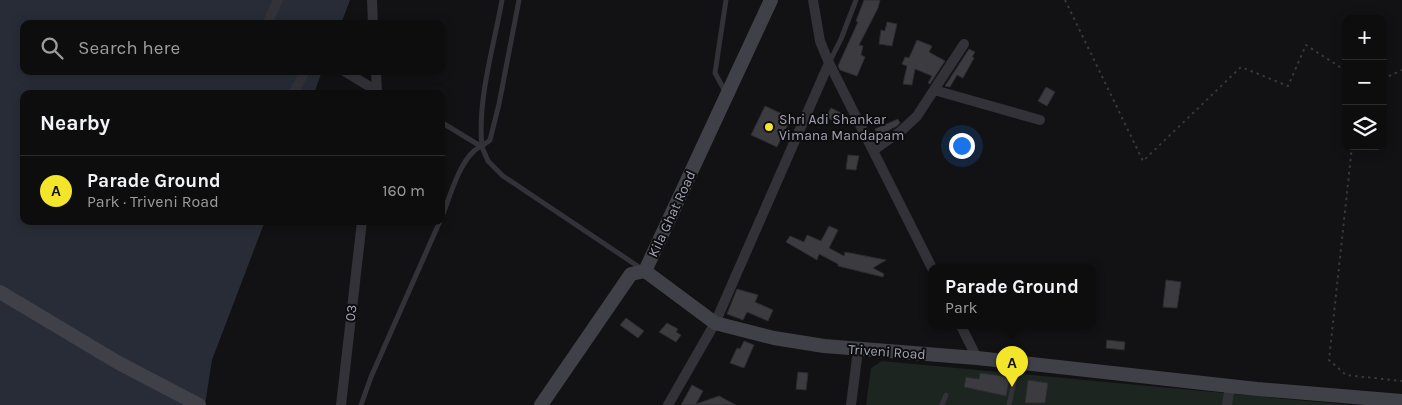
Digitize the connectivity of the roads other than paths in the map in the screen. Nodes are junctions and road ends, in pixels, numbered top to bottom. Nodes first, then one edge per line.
1 (278, 0) edge
2 (372, 0) edge
3 (502, 0) edge
4 (519, 0) edge
5 (726, 0) edge
6 (771, 0) edge
7 (813, 0) edge
8 (856, 0) edge
9 (269, 20) edge
10 (373, 20) edge
11 (964, 44) dead end
12 (829, 63) junction
13 (303, 75) edge
14 (350, 75) edge
15 (377, 75) edge
16 (295, 90) edge
17 (374, 90) edge
18 (379, 90) edge
19 (934, 90) junction
20 (727, 95) junction
21 (1040, 120) dead end
22 (445, 124) edge
23 (482, 147) junction
24 (874, 150) junction
25 (445, 210) edge
26 (362, 225) edge
27 (439, 225) edge
28 (930, 264) edge
29 (645, 271) junction
30 (0, 292) edge
31 (716, 322) junction
32 (962, 329) edge
33 (858, 350) junction
34 (977, 358) junction
35 (1018, 363) junction
36 (1230, 386) junction
37 (946, 395) dead end
38 (1402, 401) edge
39 (199, 405) edge
40 (341, 405) edge
41 (361, 405) edge
42 (541, 405) edge
43 (668, 405) edge
44 (851, 405) edge
45 (942, 405) edge
46 (1009, 405) edge
47 (1227, 405) edge

1 - 9 street
2 - 10 street
3 - 23 lane
4 - 23 lane
5 - 20 lane
6 - 20 main road, Kila Ghat Road
7 - 12 street
8 - 12 lane
11 - 19 street
12 - 24 street
12 - 31 street
13 - 16 street
14 - 17 street
15 - 18 street
19 - 21 street
19 - 24 street
20 - 29 main road, Kila Ghat Road
22 - 23 lane, Triveni Road
23 - 25 lane
23 - 29 lane, Triveni Road
24 - 28 street
26 - 40 street, 03
27 - 41 lane
29 - 31 main road, Triveni Road
29 - 42 main road, Kila Ghat Road
30 - 39 main road
31 - 33 main road, Triveni Road
31 - 43 street
32 - 34 street
33 - 34 main road, Triveni Road
33 - 44 street
34 - 35 main road, Triveni Road
35 - 36 main road, Triveni Road
35 - 46 lane
36 - 38 main road, Triveni Road
36 - 47 street
37 - 45 lane

